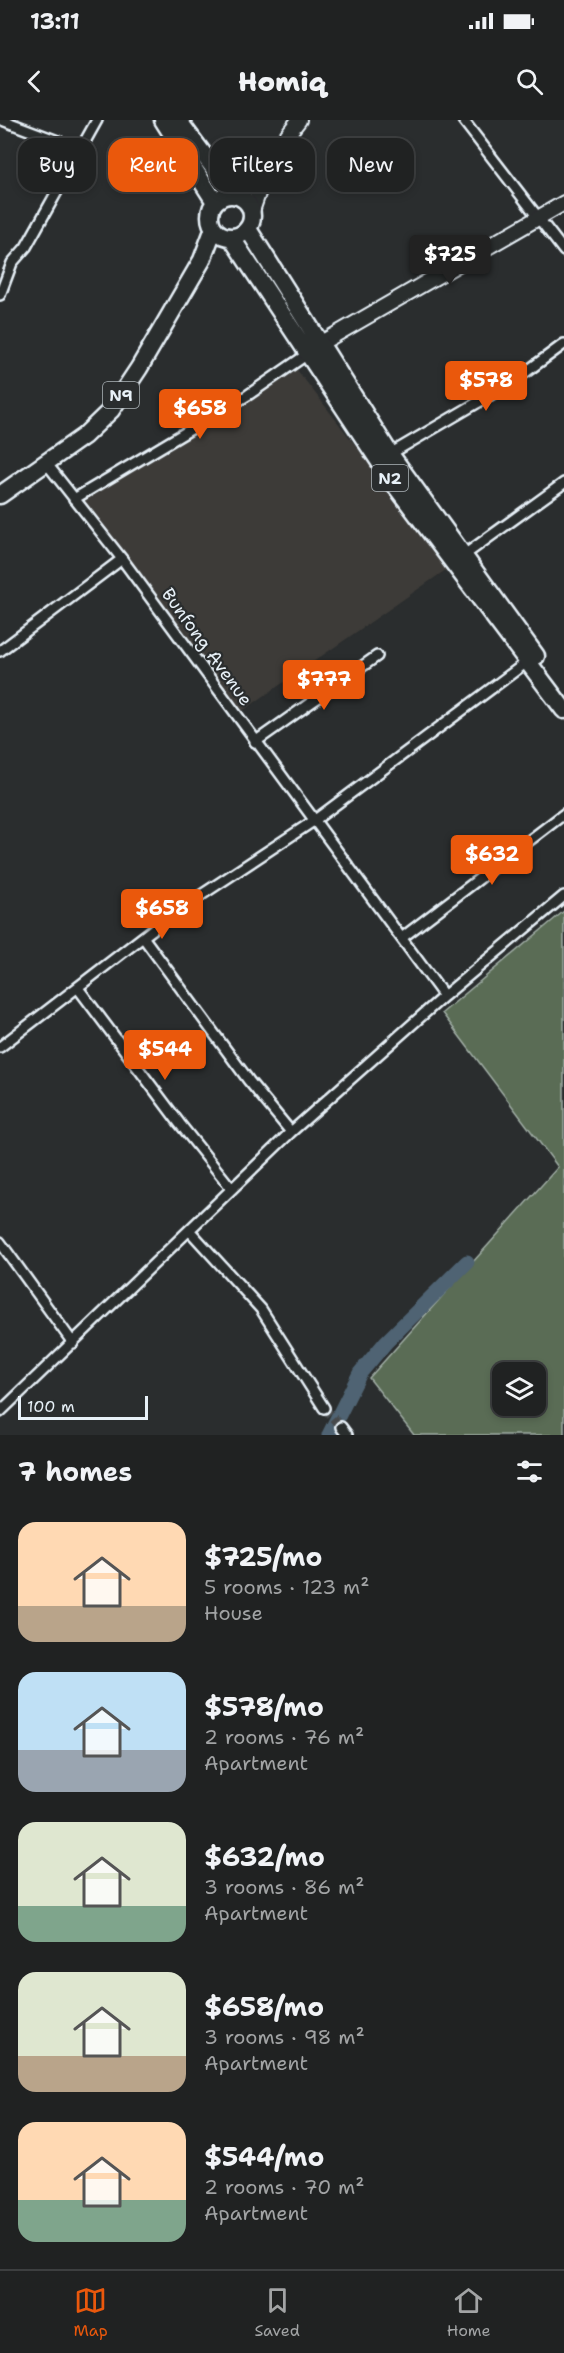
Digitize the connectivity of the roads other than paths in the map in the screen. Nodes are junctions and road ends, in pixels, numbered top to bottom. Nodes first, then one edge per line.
1 (2, 120) edge
2 (97, 120) edge
3 (164, 120) edge
4 (178, 120) edge
5 (299, 120) edge
6 (463, 120) edge
7 (50, 138) edge
8 (86, 138) edge
9 (286, 138) edge
10 (56, 192) edge
11 (239, 192) edge
12 (258, 192) edge
13 (236, 195) junction
14 (215, 202) junction
15 (564, 203) edge
16 (252, 211) junction
17 (539, 217) junction
18 (248, 229) junction
19 (223, 234) junction
20 (564, 250) edge
21 (0, 295) edge
22 (564, 344) edge
23 (315, 348) junction
24 (390, 454) junction
25 (47, 464) junction
26 (564, 483) edge
27 (0, 495) edge
28 (74, 499) junction
29 (463, 555) junction
30 (122, 559) junction
31 (0, 651) edge
32 (377, 656) dead end
33 (527, 662) junction
34 (564, 692) edge
35 (564, 710) edge
36 (255, 742) junction
37 (564, 814) edge
38 (315, 819) junction
39 (564, 896) edge
40 (143, 937) junction
41 (403, 937) junction
42 (78, 988) junction
43 (444, 996) junction
44 (0, 1047) edge
45 (291, 1132) junction
46 (232, 1189) junction
47 (189, 1230) junction
48 (0, 1242) edge
49 (73, 1342) junction
50 (324, 1408) tunnel mouth
51 (0, 1412) edge
52 (340, 1427) tunnel mouth
53 (347, 1435) edge

1 - 7 street
2 - 8 street
3 - 14 highway
4 - 13 highway
5 - 9 main road
6 - 17 street
10 - 21 street
11 - 13 main road
12 - 16 main road
13 - 14 highway
13 - 16 highway
14 - 19 highway
15 - 17 main road
16 - 18 highway
17 - 20 street
17 - 23 main road
18 - 19 highway
18 - 23 highway, N2
19 - 23 highway, N2
19 - 25 highway, N9
22 - 24 street
23 - 24 highway, N2
23 - 28 street
23 - 33 highway, N2
24 - 29 highway, N2
25 - 27 highway, N9
25 - 28 street, Bunfong Avenue
26 - 29 street
28 - 30 street, Bunfong Avenue
29 - 34 highway, N2
30 - 31 street
30 - 36 street, Bunfong Avenue
32 - 36 street
33 - 35 highway, N2
33 - 38 street
36 - 38 street, Bunfong Avenue
37 - 41 street
38 - 40 street
38 - 41 street, Bunfong Avenue
39 - 43 street
40 - 42 street
40 - 45 street
41 - 43 street, Bunfong Avenue
42 - 44 street
42 - 46 street
43 - 45 street
45 - 46 street
46 - 47 street
47 - 49 street
47 - 50 street
48 - 49 street
49 - 51 street
52 - 53 street

